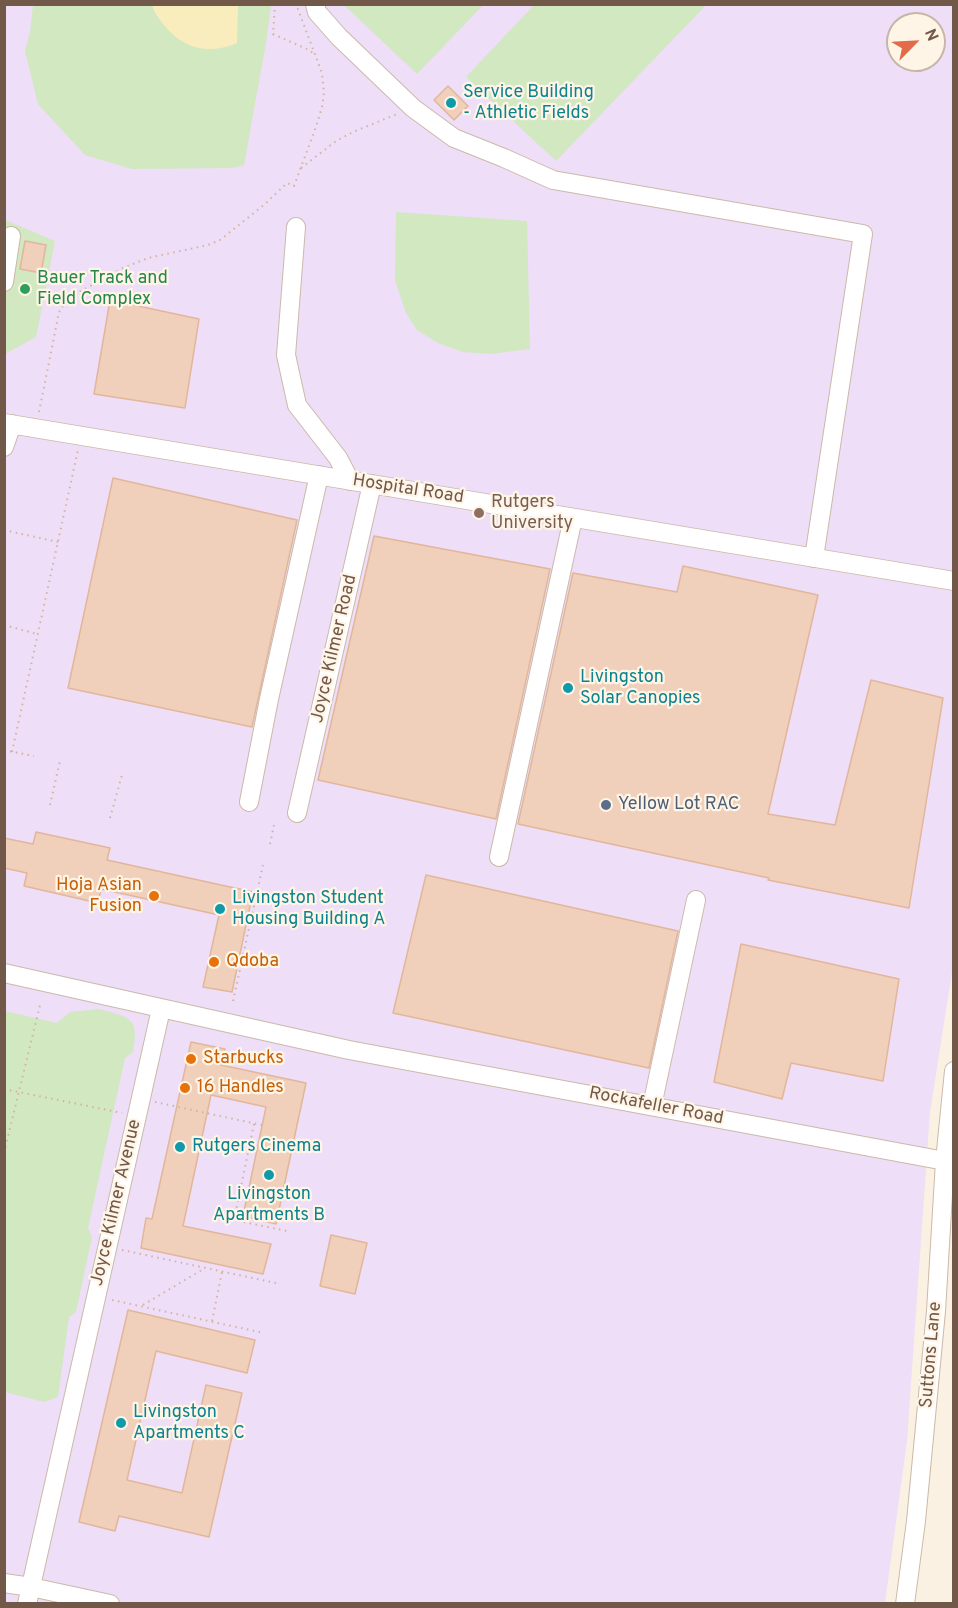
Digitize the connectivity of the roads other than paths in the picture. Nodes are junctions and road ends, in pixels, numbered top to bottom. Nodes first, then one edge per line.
1 (315, 4) edge
2 (296, 227) dead end
3 (11, 236) dead end
4 (4, 282) edge
5 (8, 423) edge
6 (4, 447) edge
7 (319, 475) junction
8 (350, 480) junction
9 (372, 484) junction
10 (573, 518) junction
11 (814, 558) junction
12 (954, 581) edge
13 (249, 802) dead end
14 (297, 813) dead end
15 (499, 857) dead end
16 (696, 900) dead end
17 (4, 973) edge
18 (161, 1009) junction
19 (954, 1071) edge
20 (652, 1106) junction
21 (945, 1161) junction
22 (945, 1313) edge
23 (4, 1583) edge
24 (29, 1595) edge
25 (110, 1604) edge
26 (905, 1604) edge

1 - 11 street
2 - 8 street
3 - 4 street
5 - 6 street
5 - 7 street, Hospital Road
7 - 8 street, Hospital Road
7 - 13 street
8 - 9 street, Hospital Road
9 - 10 street, Hospital Road
9 - 14 street, Joyce Kilmer Road
10 - 11 street, Hospital Road
10 - 15 street
11 - 12 street, Hospital Road
16 - 20 street
17 - 18 street
18 - 20 street, Rockafeller Road
18 - 24 street, Joyce Kilmer Avenue
19 - 21 street, Suttons Lane
20 - 21 street, Rockafeller Road
21 - 22 street, Suttons Lane
22 - 26 street, Suttons Lane
23 - 24 street
24 - 25 street

